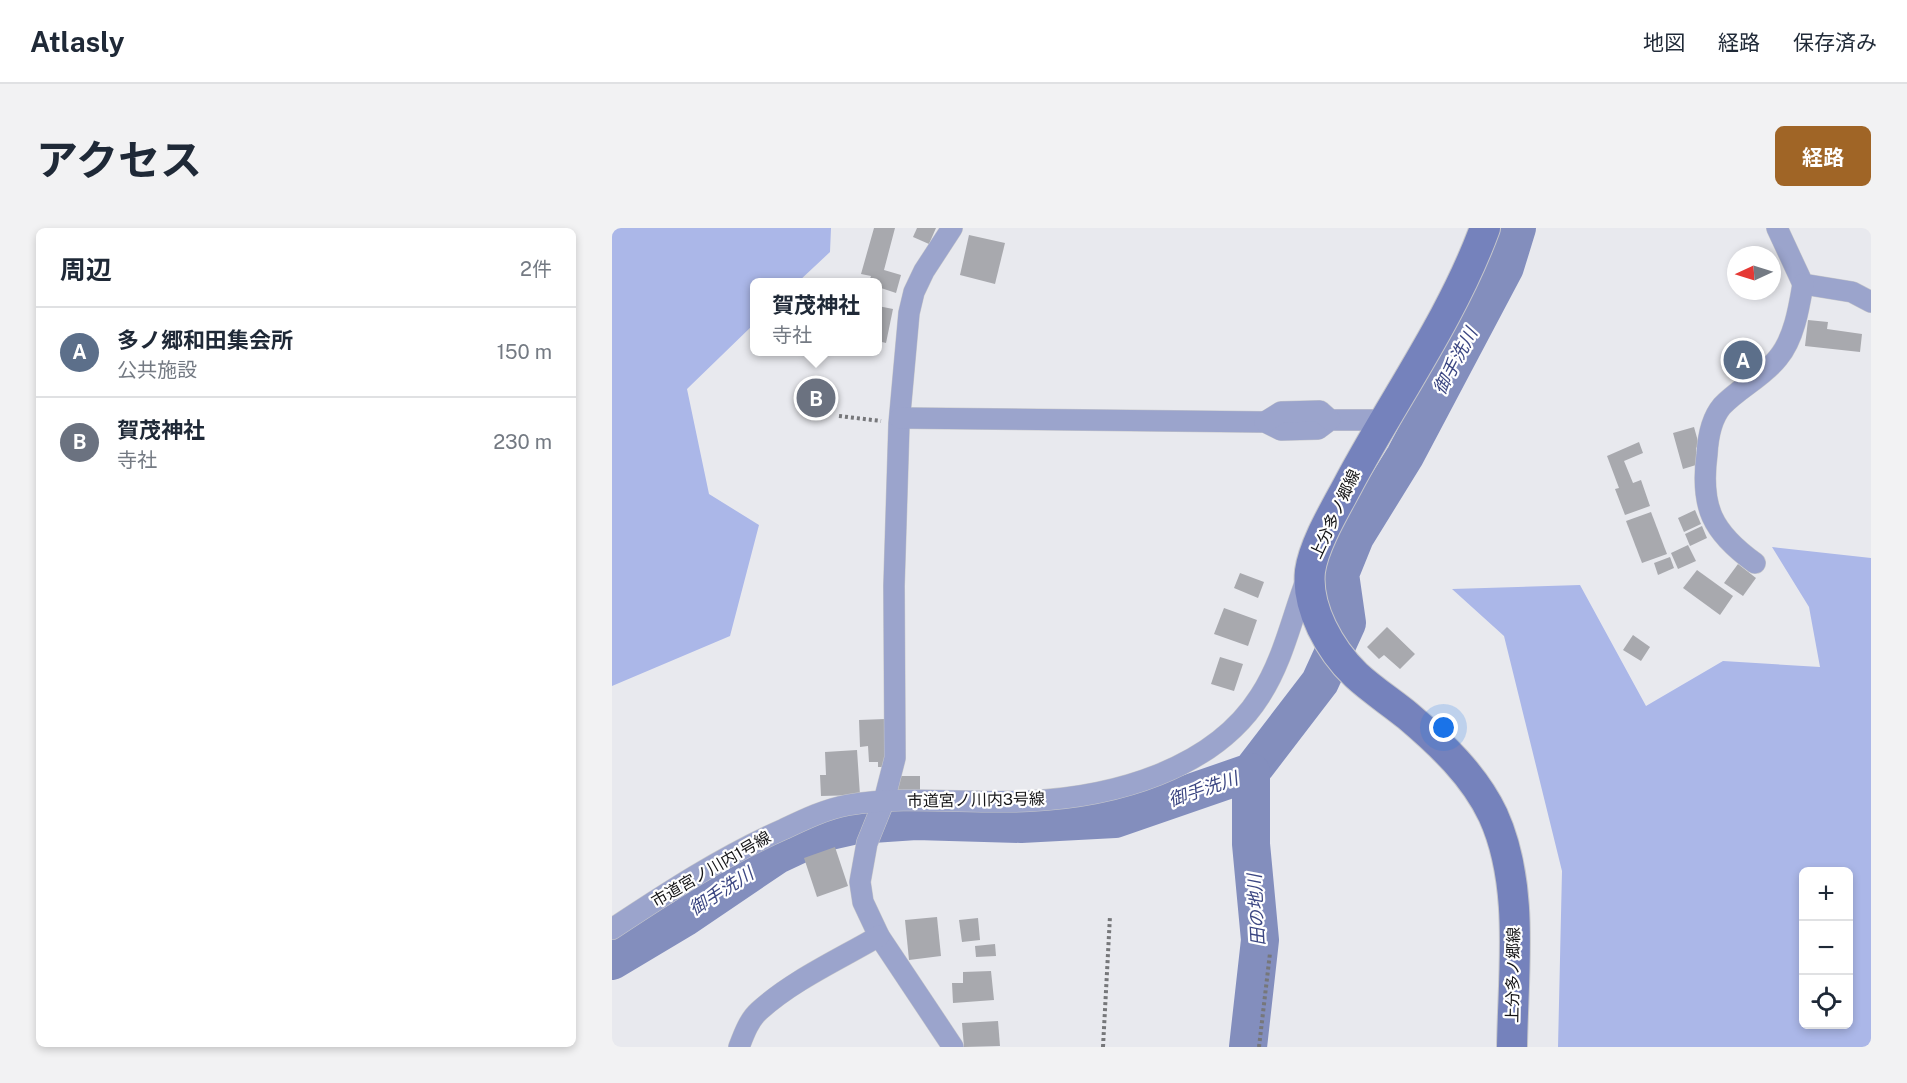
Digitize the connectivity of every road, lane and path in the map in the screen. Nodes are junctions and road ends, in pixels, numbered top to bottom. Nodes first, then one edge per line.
1 (952, 228) edge
2 (1485, 228) edge
3 (1777, 228) edge
4 (1803, 284) junction
5 (1871, 302) edge
6 (839, 416) dead end
7 (1383, 420) junction
8 (900, 421) junction
9 (1755, 563) dead end
10 (1311, 570) junction
11 (882, 806) junction
12 (1110, 916) dead end
13 (612, 929) edge
14 (879, 936) junction
15 (1270, 953) dead end
16 (739, 1047) edge
17 (953, 1047) edge
18 (1103, 1047) edge
19 (1260, 1047) edge
20 (1512, 1047) edge

1 - 8 street
2 - 7 main road, 上分多ノ郷線
3 - 4 street
4 - 5 street
4 - 9 street
6 - 8 path
7 - 8 street
7 - 10 main road, 上分多ノ郷線
8 - 11 street
10 - 11 street, 市道宮ノ川内3号線
10 - 20 main road, 上分多ノ郷線
11 - 13 street, 市道宮ノ川内1号線
11 - 14 street
12 - 18 path
14 - 16 street
14 - 17 street
15 - 19 path

